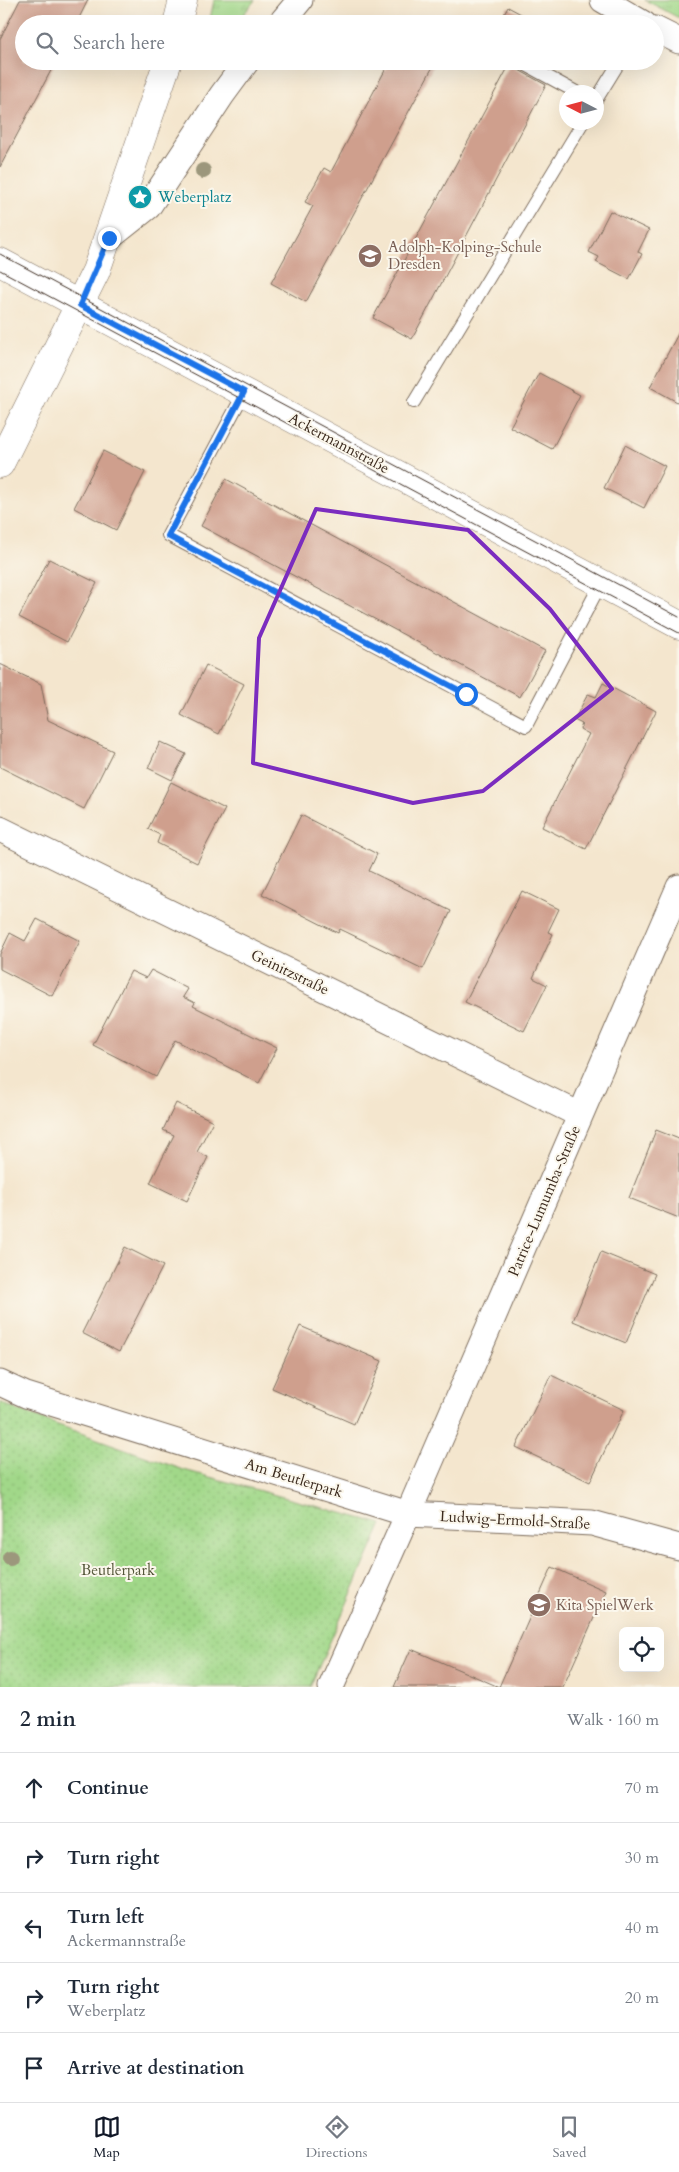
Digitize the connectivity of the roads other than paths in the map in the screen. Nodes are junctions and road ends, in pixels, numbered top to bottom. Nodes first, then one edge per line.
1 (183, 0) edge
2 (300, 0) edge
3 (603, 0) edge
4 (179, 15) edge
5 (288, 15) edge
6 (629, 15) edge
7 (664, 34) edge
8 (679, 41) edge
9 (165, 70) edge
10 (240, 70) edge
11 (536, 70) edge
12 (614, 70) edge
13 (563, 85) edge
14 (604, 87) edge
15 (578, 130) edge
16 (109, 238) junction
17 (0, 262) edge
18 (80, 305) junction
19 (244, 392) junction
20 (414, 402) dead end
21 (0, 464) edge
22 (601, 583) junction
23 (679, 625) edge
24 (0, 829) edge
25 (679, 887) edge
26 (580, 1115) junction
27 (0, 1383) edge
28 (408, 1514) junction
29 (679, 1548) edge
30 (331, 1687) edge

1 - 4 street
2 - 5 street
3 - 6 street
7 - 8 street
9 - 16 street
10 - 16 street
11 - 13 lane
12 - 14 lane
15 - 20 lane
16 - 18 street
17 - 18 street, Ackermannstraße
18 - 19 street, Ackermannstraße
18 - 21 street
19 - 22 street, Ackermannstraße
19 - 22 lane
22 - 23 street, Ackermannstraße
24 - 26 street, Geinitzstraße
25 - 26 street, Patrice-Lumumba-Straße
26 - 28 street, Patrice-Lumumba-Straße
27 - 28 street, Am Beutlerpark
28 - 29 street, Ludwig-Ermold-Straße
28 - 30 street

